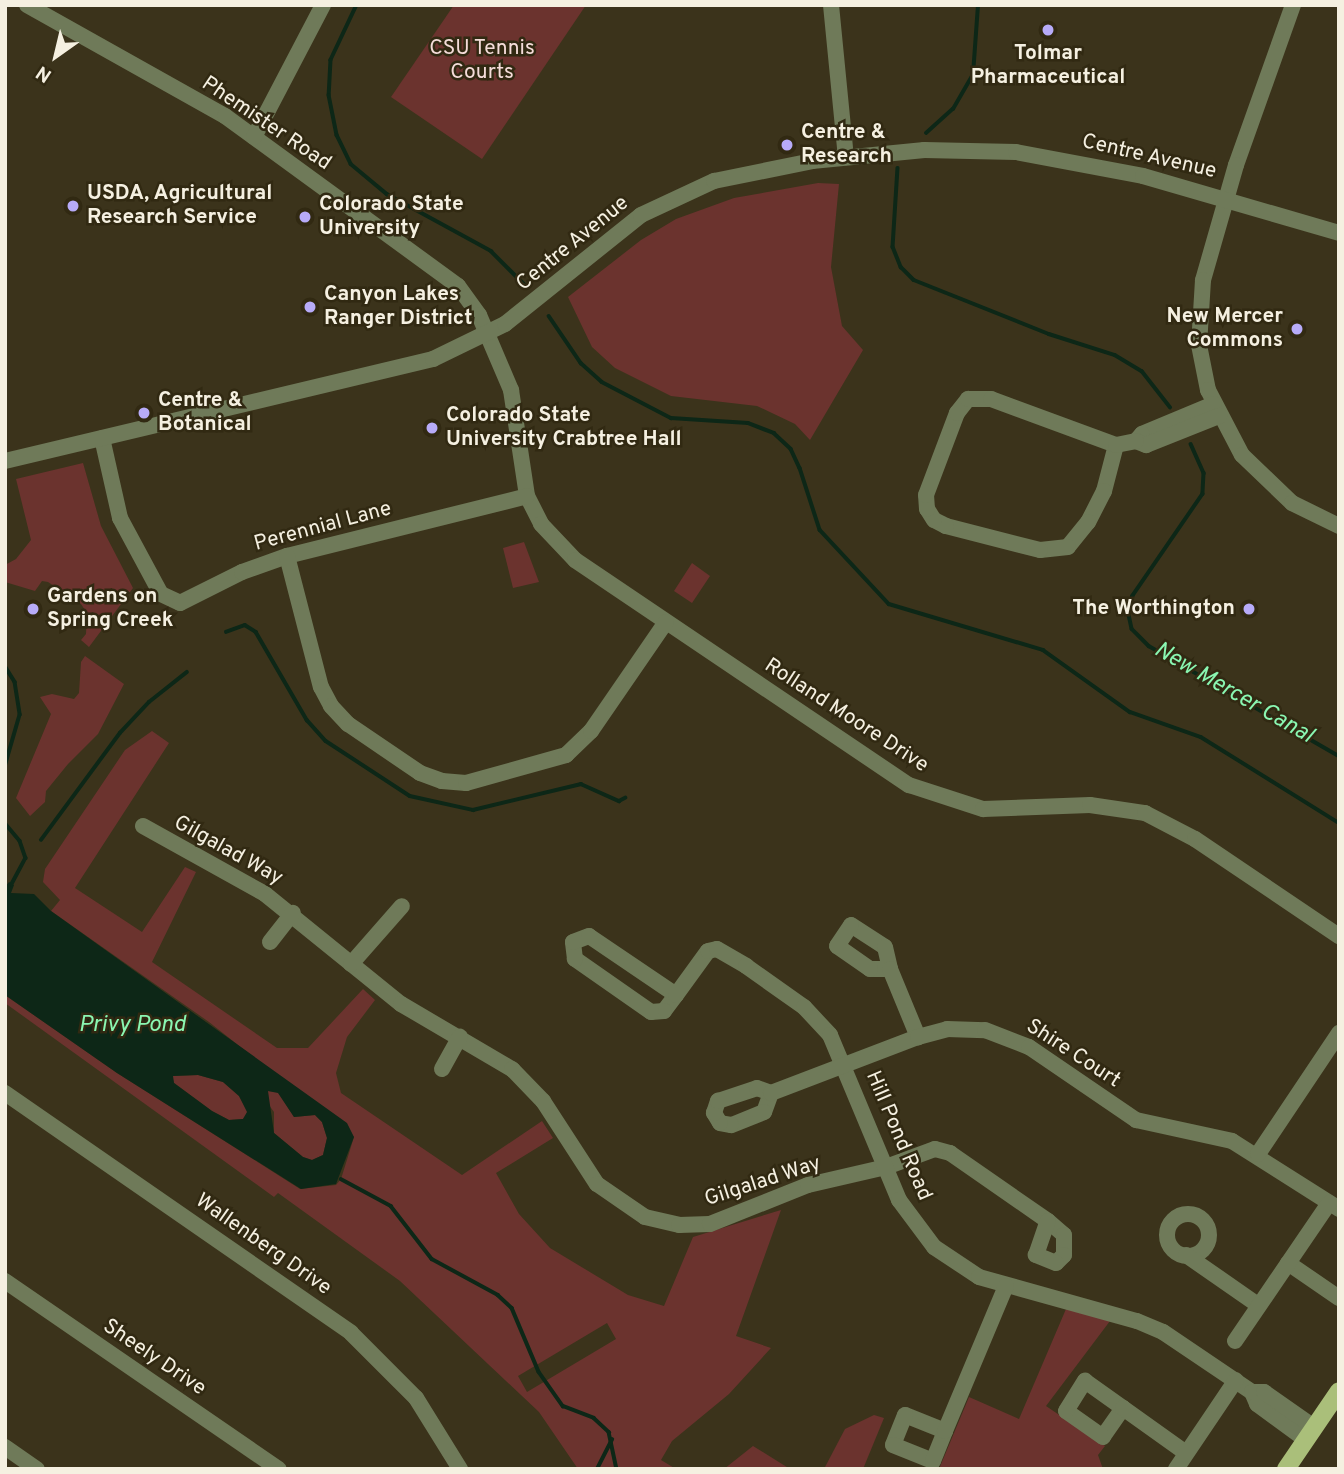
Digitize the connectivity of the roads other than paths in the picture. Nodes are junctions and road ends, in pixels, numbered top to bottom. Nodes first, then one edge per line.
1 (27, 5) edge
2 (323, 5) edge
3 (831, 5) edge
4 (1293, 5) edge
5 (254, 137) junction
6 (846, 157) junction
7 (1227, 197) junction
8 (1339, 233) edge
9 (488, 334) junction
10 (1216, 410) junction
11 (102, 438) junction
12 (1115, 445) junction
13 (5, 461) edge
14 (527, 496) junction
15 (1339, 526) edge
16 (287, 556) junction
17 (666, 622) junction
18 (143, 826) dead end
19 (402, 906) dead end
20 (293, 913) junction
21 (1339, 936) edge
22 (270, 942) dead end
23 (351, 964) junction
24 (890, 969) dead end
25 (676, 995) junction
26 (1339, 1034) edge
27 (460, 1037) junction
28 (918, 1037) junction
29 (845, 1066) junction
30 (442, 1069) dead end
31 (5, 1093) edge
32 (771, 1093) dead end
33 (1258, 1154) junction
34 (886, 1167) junction
35 (1334, 1206) edge
36 (1048, 1221) dead end
37 (1186, 1255) dead end
38 (1288, 1263) junction
39 (5, 1282) edge
40 (1006, 1286) junction
41 (1339, 1298) edge
42 (1258, 1305) junction
43 (1235, 1341) dead end
44 (1236, 1380) junction
45 (1339, 1391) edge
46 (1123, 1408) dead end
47 (945, 1431) dead end
48 (1310, 1434) junction
49 (5, 1447) edge
50 (1186, 1453) junction
51 (37, 1469) edge
52 (279, 1469) edge
53 (460, 1469) edge
54 (1176, 1469) edge
55 (1286, 1469) edge

1 - 5 street, Phemister Road
2 - 5 street
3 - 6 street
4 - 7 street
5 - 9 street, Phemister Road
6 - 7 street, Centre Avenue
6 - 9 street, Centre Avenue
7 - 8 street, Centre Avenue
7 - 10 street
9 - 11 street, Centre Avenue
9 - 14 street, Rolland Moore Drive
10 - 12 street
10 - 15 street
11 - 13 street, Centre Avenue
11 - 16 street, Perennial Lane
12 - 12 street
14 - 16 street, Perennial Lane
14 - 17 street, Rolland Moore Drive
16 - 17 street
17 - 21 street, Rolland Moore Drive
18 - 20 street, Gilgalad Way
19 - 23 street
20 - 22 street, Gilgalad Way
20 - 23 street, Gilgalad Way
23 - 27 street, Gilgalad Way
24 - 28 street
25 - 25 street
25 - 29 street, Hill Pond Road
26 - 33 street
27 - 30 street
27 - 34 street, Gilgalad Way
28 - 29 street, Shire Court
28 - 33 street, Shire Court
29 - 32 street, Shire Court
29 - 34 street, Hill Pond Road
31 - 53 street, Wallenberg Drive
33 - 35 street, Shire Court
34 - 36 street, Gilgalad Way
34 - 40 street, Hill Pond Road
35 - 38 street
37 - 42 street
38 - 41 street
38 - 42 street
39 - 52 street, Sheely Drive
40 - 44 street, Hill Pond Road
40 - 47 street
42 - 43 street
44 - 48 street, Hill Pond Road
44 - 50 street
45 - 48 main road
46 - 50 street
48 - 55 main road
49 - 51 street
50 - 54 street

